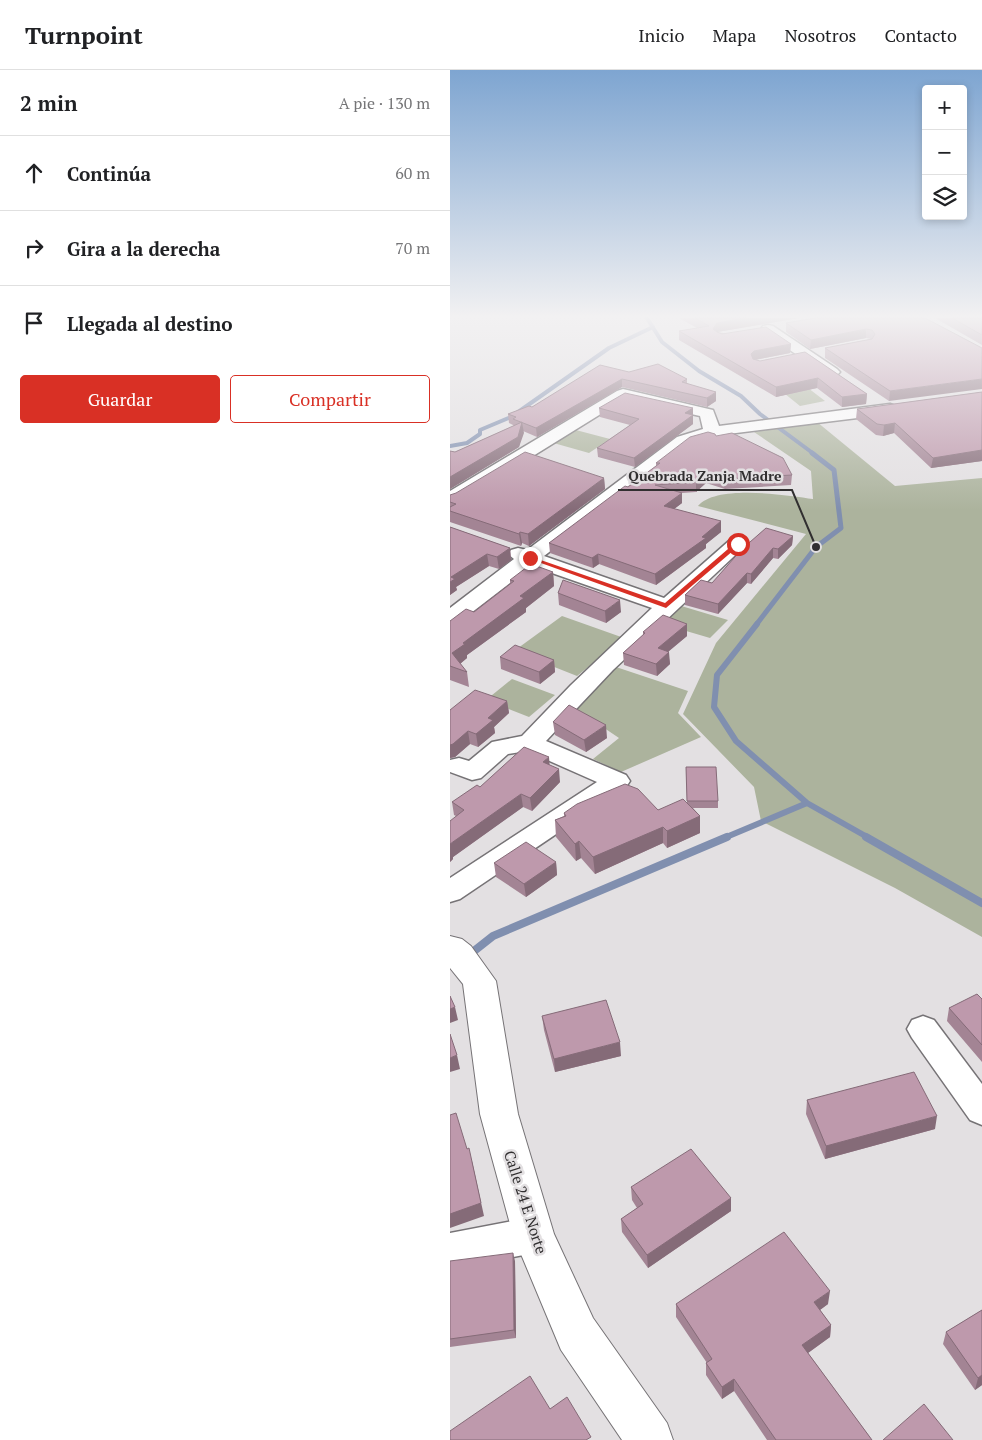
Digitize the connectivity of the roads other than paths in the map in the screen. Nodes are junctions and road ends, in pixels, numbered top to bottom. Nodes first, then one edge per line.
1 (872, 398) dead end
2 (907, 406) edge
3 (888, 409) junction
4 (712, 432) junction
5 (450, 499) edge
6 (738, 544) dead end
7 (503, 548) edge
8 (530, 558) junction
9 (666, 606) junction
10 (450, 618) edge
11 (530, 743) junction
12 (459, 766) dead end
13 (450, 892) edge
14 (458, 958) edge
15 (923, 1029) dead end
16 (982, 1110) edge
17 (534, 1235) junction
18 (450, 1251) edge
19 (650, 1440) edge

1 - 3 street
2 - 3 street
3 - 4 street
4 - 5 street
4 - 8 street
6 - 9 street
7 - 8 street
8 - 9 street
8 - 10 street
9 - 11 street
11 - 12 street
11 - 13 street
14 - 17 main road, Calle 24 E Norte
15 - 16 street
17 - 18 street
17 - 19 main road, Calle 24 E Norte

